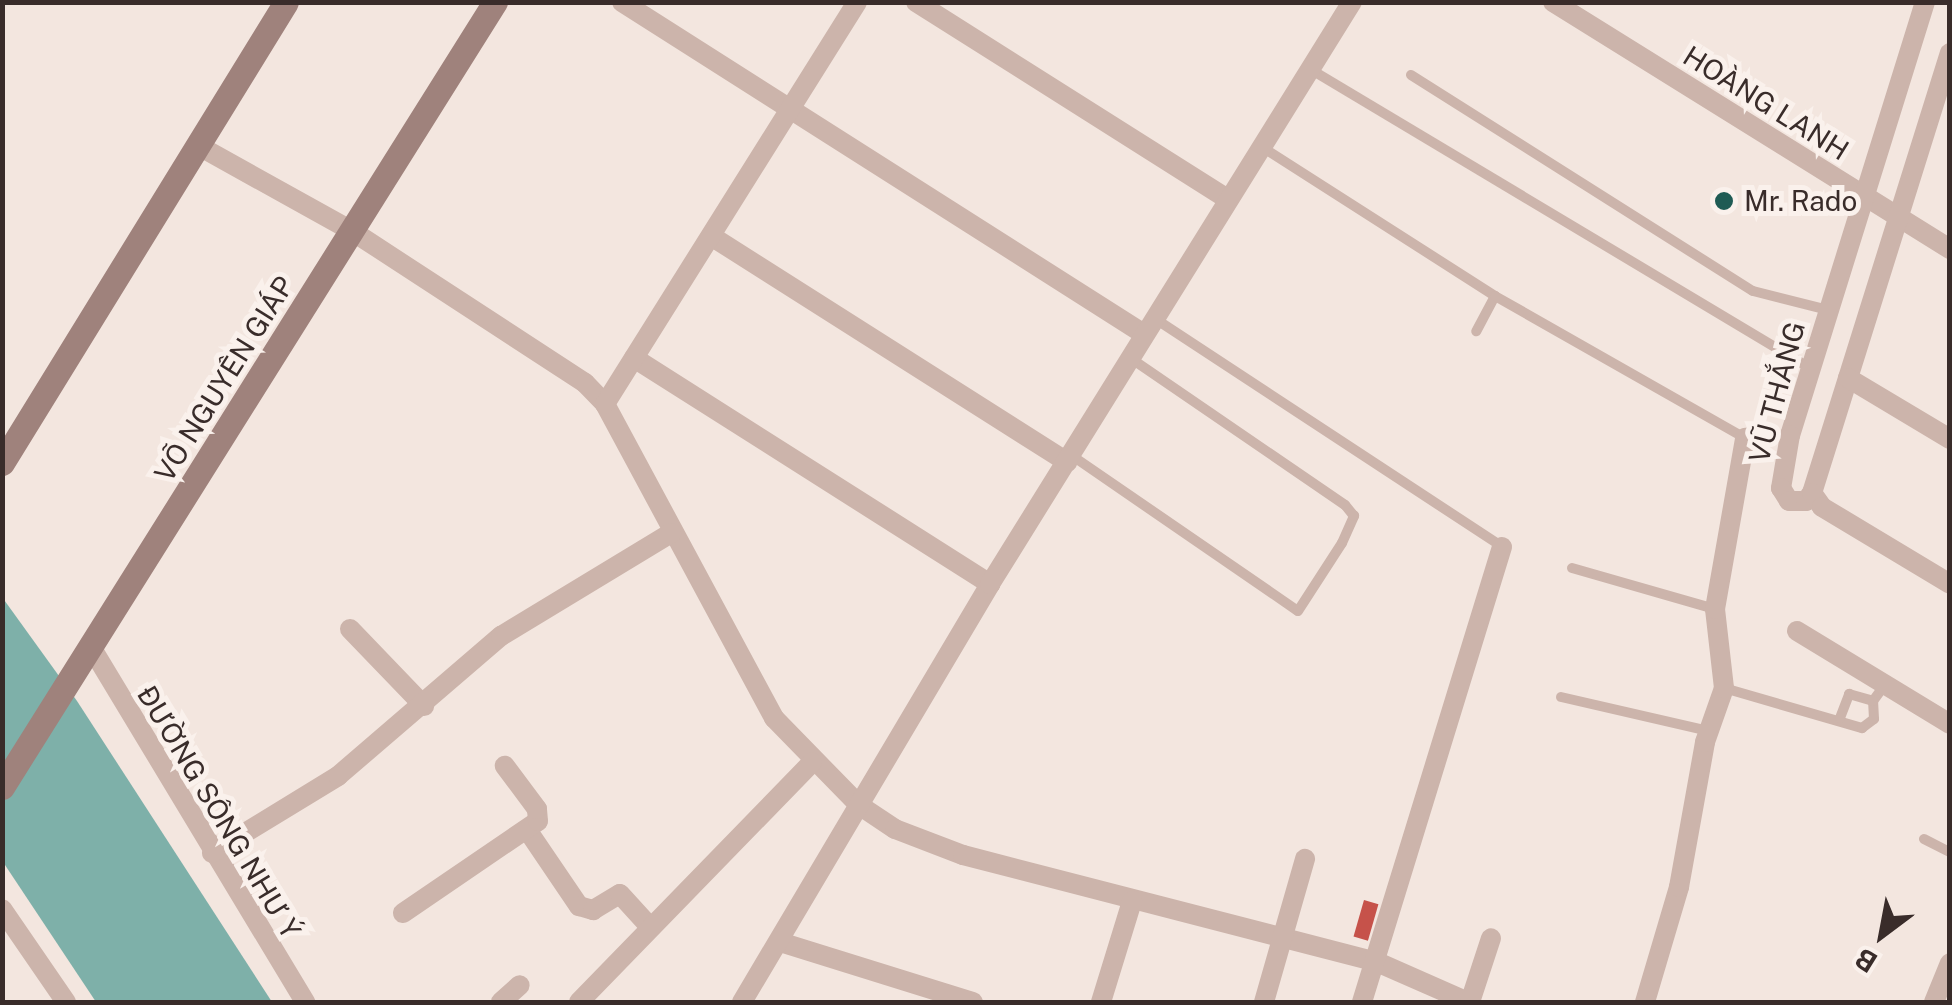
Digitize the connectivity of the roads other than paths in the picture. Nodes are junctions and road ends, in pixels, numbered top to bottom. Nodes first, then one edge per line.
1 (286, 2) edge
2 (495, 2) edge
3 (622, 2) edge
4 (857, 2) edge
5 (916, 2) edge
6 (1352, 2) edge
7 (1553, 2) edge
8 (1925, 2) edge
9 (1948, 66) edge
10 (1310, 69) junction
11 (1411, 75) dead end
12 (790, 109) junction
13 (200, 146) junction
14 (1262, 146) junction
15 (1865, 196) junction
16 (1228, 200) junction
17 (1900, 218) junction
18 (352, 231) junction
19 (711, 236) junction
20 (1950, 249) edge
21 (1495, 296) junction
22 (1828, 310) junction
23 (1149, 326) junction
24 (1476, 331) dead end
25 (634, 358) junction
26 (1130, 358) junction
27 (1810, 368) junction
28 (1848, 378) junction
29 (605, 404) junction
30 (1790, 436) junction
31 (1745, 438) junction
32 (1950, 439) edge
33 (1069, 458) junction
34 (2, 464) edge
35 (1812, 494) junction
36 (671, 533) junction
37 (1502, 547) joint
38 (1572, 568) dead end
39 (990, 584) junction
40 (1950, 584) edge
41 (1715, 609) junction
42 (350, 628) dead end
43 (1797, 631) dead end
44 (87, 654) junction
45 (1724, 688) junction
46 (1878, 694) junction
47 (1561, 697) dead end
48 (424, 706) junction
49 (1840, 718) junction
50 (1950, 724) edge
51 (1709, 731) junction
52 (812, 762) junction
53 (505, 766) dead end
54 (2, 787) edge
55 (858, 806) junction
56 (528, 831) junction
57 (1924, 839) dead end
58 (1950, 852) edge
59 (212, 853) junction
60 (1305, 859) dead end
61 (1132, 901) junction
62 (2, 909) edge
63 (403, 913) dead end
64 (650, 927) junction
65 (1286, 937) junction
66 (1491, 938) dead end
67 (780, 942) junction
68 (1377, 962) junction
69 (1950, 963) edge
70 (520, 985) dead end
71 (915, 994) edge
72 (948, 999) edge
73 (66, 1002) edge
74 (305, 1002) edge
75 (501, 1002) edge
76 (580, 1002) edge
77 (742, 1002) edge
78 (973, 1002) edge
79 (1101, 1002) edge
80 (1264, 1002) edge
81 (1362, 1002) edge
82 (1469, 1002) edge
83 (1645, 1002) edge
84 (1934, 1002) edge

1 - 13 street
2 - 18 street, VÕ NGUYÊN GIÁP
3 - 12 street
4 - 12 street
5 - 16 street
6 - 10 street
7 - 15 street, HOÀNG LANH
8 - 15 street, VŨ THẮNG
9 - 17 street
10 - 14 street
10 - 27 lane
11 - 22 lane
12 - 19 street
12 - 23 street
13 - 18 street
13 - 34 street
14 - 16 street
14 - 21 lane
15 - 17 street, HOÀNG LANH
15 - 22 street, VŨ THẮNG
16 - 23 street
17 - 20 street, HOÀNG LANH
17 - 28 street
18 - 29 street
18 - 44 street, VÕ NGUYÊN GIÁP
19 - 25 street
19 - 33 street
21 - 24 lane
21 - 31 lane
22 - 27 street, VŨ THẮNG
23 - 26 street
23 - 37 lane
25 - 29 street
25 - 39 street
26 - 33 street
26 - 33 lane
27 - 30 street, VŨ THẮNG
28 - 32 street
28 - 35 street
29 - 36 street
30 - 31 lane
30 - 35 street, VŨ THẮNG
31 - 41 street
33 - 39 street
35 - 40 street
36 - 48 street
36 - 52 street
37 - 68 street
38 - 41 lane
39 - 55 street
41 - 45 street
42 - 48 street
43 - 46 street
44 - 54 street, VÕ NGUYÊN GIÁP
44 - 59 street, ĐƯỜNG SÔNG NHƯ Ý
45 - 49 lane
45 - 51 street
46 - 49 lane
46 - 49 lane
46 - 50 street
47 - 51 lane
48 - 59 street
51 - 83 street
52 - 55 street
52 - 64 street
53 - 56 street
55 - 61 street
55 - 67 street
56 - 63 street
56 - 64 street
57 - 58 lane
59 - 74 street, ĐƯỜNG SÔNG NHƯ Ý
60 - 65 street
61 - 65 street
61 - 79 street
62 - 73 street
64 - 76 street
65 - 68 street
65 - 80 street
66 - 82 street
67 - 71 street
67 - 77 street
68 - 81 street
68 - 82 street
69 - 84 street
70 - 75 street
71 - 72 street
72 - 78 street

